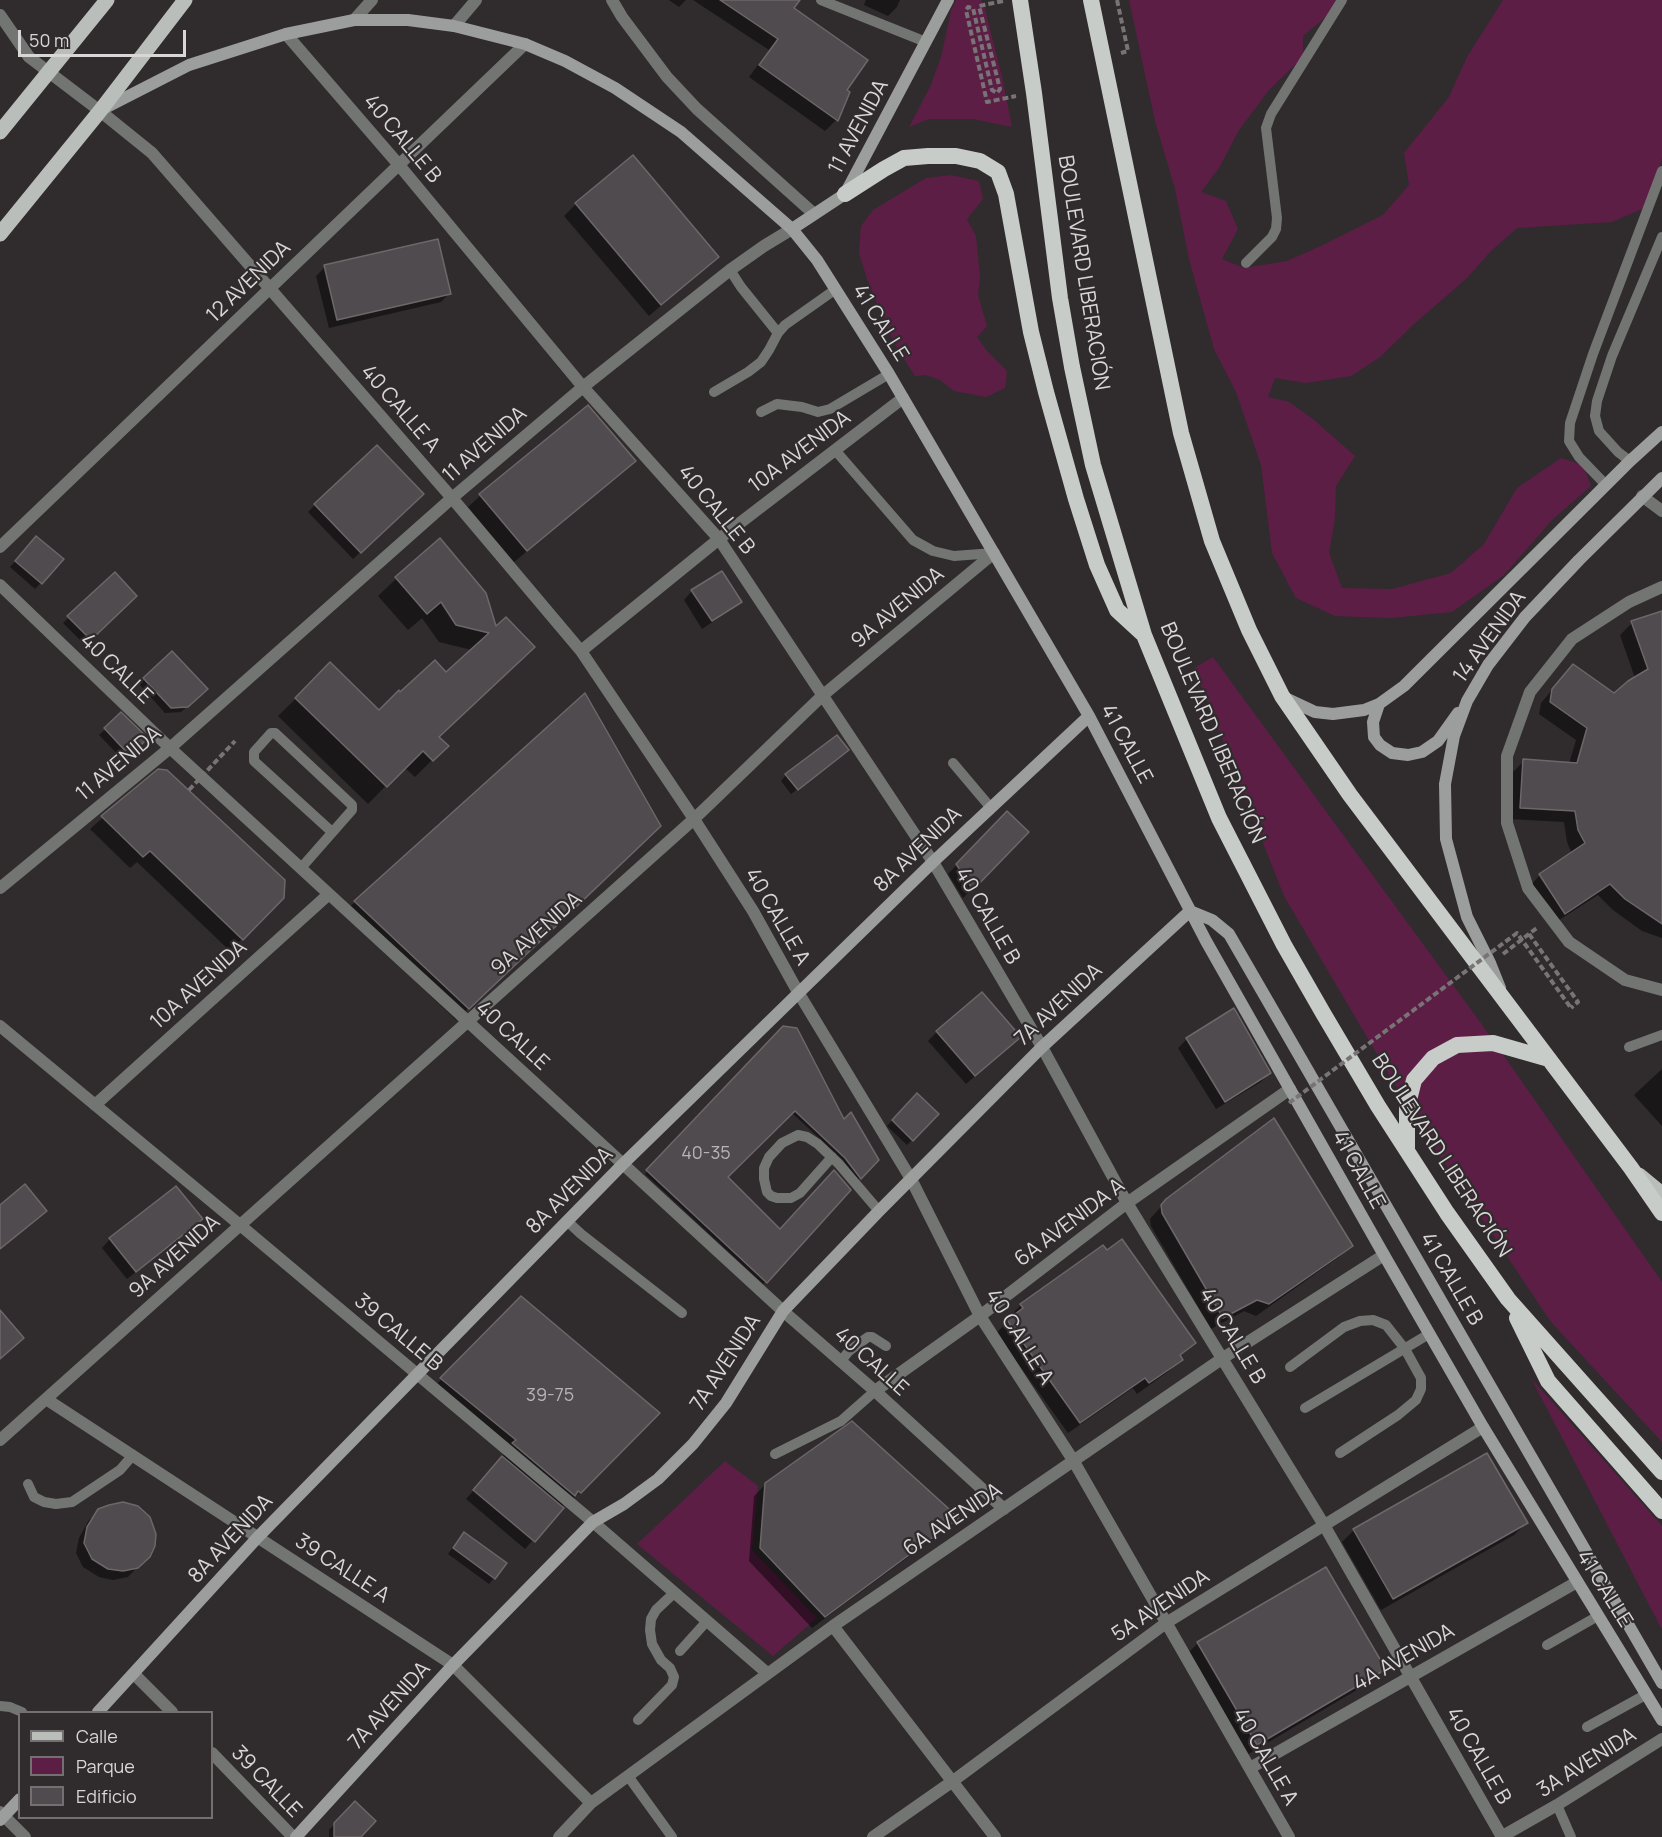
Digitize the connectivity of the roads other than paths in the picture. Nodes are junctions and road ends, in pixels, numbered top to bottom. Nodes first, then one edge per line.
1 (107, 0) edge
2 (185, 0) edge
3 (372, 0) edge
4 (476, 0) edge
5 (612, 0) edge
6 (821, 0) edge
7 (948, 0) edge
8 (1020, 0) edge
9 (1091, 0) edge
10 (1342, 0) edge
11 (0, 15) edge
12 (354, 20) junction
13 (454, 26) junction
14 (286, 34) junction
15 (926, 42) junction
16 (525, 44) junction
17 (48, 72) junction
18 (99, 111) junction
19 (0, 132) edge
20 (399, 165) junction
21 (1662, 171) edge
22 (845, 194) junction
23 (813, 213) junction
24 (792, 229) junction
25 (0, 234) edge
26 (1662, 237) edge
27 (1246, 263) dead end
28 (730, 270) junction
29 (270, 289) junction
30 (836, 289) junction
31 (778, 333) junction
32 (889, 374) junction
33 (583, 387) junction
34 (714, 393) dead end
35 (903, 398) junction
36 (761, 412) dead end
37 (1662, 432) edge
38 (835, 450) junction
39 (1630, 461) junction
40 (1662, 478) edge
41 (1606, 485) junction
42 (1642, 496) junction
43 (452, 498) junction
44 (1662, 511) edge
45 (719, 539) junction
46 (0, 547) edge
47 (994, 553) junction
48 (0, 585) edge
49 (1662, 588) edge
50 (1144, 635) junction
51 (581, 651) junction
52 (822, 696) junction
53 (1282, 696) junction
54 (1467, 701) junction
55 (1379, 704) junction
56 (1089, 716) junction
57 (170, 748) junction
58 (953, 764) dead end
59 (991, 808) junction
60 (694, 819) junction
61 (332, 832) junction
62 (933, 862) junction
63 (301, 868) junction
64 (0, 888) edge
65 (329, 894) junction
66 (1190, 911) junction
67 (1662, 990) edge
68 (798, 992) junction
69 (1503, 997) junction
70 (468, 1022) junction
71 (0, 1026) edge
72 (1662, 1035) edge
73 (1042, 1047) junction
74 (1629, 1047) dead end
75 (1550, 1059) junction
76 (1290, 1089) junction
77 (95, 1105) junction
78 (1407, 1150) junction
79 (832, 1157) junction
80 (623, 1164) junction
81 (1631, 1167) junction
82 (911, 1179) junction
83 (1662, 1194) edge
84 (1128, 1203) junction
85 (879, 1211) junction
86 (1662, 1213) edge
87 (567, 1221) junction
88 (240, 1225) junction
89 (1384, 1255) junction
90 (1508, 1299) junction
91 (783, 1311) junction
92 (682, 1313) dead end
93 (980, 1316) junction
94 (1430, 1334) junction
95 (886, 1346) dead end
96 (1405, 1349) junction
97 (1223, 1358) junction
98 (841, 1361) junction
99 (1290, 1367) dead end
100 (416, 1374) junction
101 (875, 1391) junction
102 (46, 1399) junction
103 (1305, 1408) dead end
104 (1483, 1427) junction
105 (0, 1440) edge
106 (775, 1454) dead end
107 (1340, 1454) dead end
108 (133, 1455) junction
109 (1073, 1460) junction
110 (1662, 1472) edge
111 (28, 1484) dead end
112 (1004, 1509) junction
113 (1662, 1511) edge
114 (593, 1522) junction
115 (1324, 1525) junction
116 (258, 1537) junction
117 (1577, 1582) junction
118 (674, 1593) junction
119 (1598, 1616) junction
120 (707, 1621) junction
121 (1166, 1623) junction
122 (832, 1626) junction
123 (1547, 1645) dead end
124 (680, 1651) dead end
125 (453, 1665) junction
126 (767, 1673) junction
127 (134, 1674) junction
128 (1410, 1677) junction
129 (1662, 1683) edge
130 (1647, 1694) junction
131 (0, 1706) edge
132 (18, 1711) edge
133 (100, 1711) edge
134 (170, 1711) edge
135 (638, 1720) dead end
136 (1662, 1720) edge
137 (1587, 1726) dead end
138 (1662, 1739) edge
139 (213, 1755) edge
140 (1250, 1768) junction
141 (628, 1776) junction
142 (953, 1781) junction
143 (18, 1801) edge
144 (591, 1803) junction
145 (1557, 1805) junction
146 (1, 1816) edge
147 (25, 1837) edge
148 (295, 1837) edge
149 (559, 1837) edge
150 (672, 1837) edge
151 (873, 1837) edge
152 (995, 1837) edge
153 (1289, 1837) edge
154 (1502, 1837) edge
155 (1571, 1837) edge

1 - 17 main road
2 - 18 main road
3 - 12 street
4 - 13 street
5 - 23 street
6 - 15 lane
7 - 15 main road, 11 AVENIDA
8 - 50 highway, BOULEVARD LIBERACIÓN
9 - 53 highway
10 - 27 lane
11 - 17 street, 40 CALLE A
12 - 13 main road, 41 CALLE
12 - 14 main road, 41 CALLE
13 - 16 main road, 41 CALLE
14 - 18 main road, 41 CALLE
14 - 20 street, 40 CALLE B
15 - 22 main road, 11 AVENIDA
16 - 20 street, 12 AVENIDA
16 - 24 main road, 41 CALLE
17 - 18 street, 40 CALLE A
17 - 19 main road
18 - 25 main road
18 - 29 street, 40 CALLE A
20 - 29 street, 12 AVENIDA
20 - 33 street, 40 CALLE B
21 - 41 lane
22 - 23 main road, 11 AVENIDA
22 - 50 highway
23 - 24 main road, 11 AVENIDA
24 - 28 street, 11 AVENIDA
24 - 30 main road, 41 CALLE
26 - 39 lane
28 - 31 lane
28 - 33 street, 11 AVENIDA
29 - 43 street, 40 CALLE A
29 - 46 street, 12 AVENIDA
30 - 31 lane
30 - 32 main road, 41 CALLE
31 - 34 lane
32 - 35 main road, 41 CALLE
32 - 36 lane
33 - 43 street, 11 AVENIDA
33 - 45 street, 40 CALLE B
35 - 38 street, 10A AVENIDA
35 - 47 main road, 41 CALLE
37 - 39 main road, 14 AVENIDA
38 - 45 street, 10A AVENIDA
38 - 47 lane
39 - 41 main road, 14 AVENIDA
40 - 42 main road, 14 AVENIDA
41 - 55 main road, 14 AVENIDA
42 - 44 street
42 - 54 main road, 14 AVENIDA
43 - 51 street, 40 CALLE A
43 - 57 street, 11 AVENIDA
45 - 51 street, 10A AVENIDA
45 - 52 street, 40 CALLE B
47 - 52 street, 9A AVENIDA
47 - 56 main road, 41 CALLE
48 - 57 street, 40 CALLE
49 - 67 street
50 - 78 highway, BOULEVARD LIBERACIÓN
51 - 60 street, 40 CALLE A
52 - 60 street, 9A AVENIDA
52 - 62 street, 40 CALLE B
53 - 55 main road, 14 AVENIDA
53 - 69 highway
54 - 55 main road
54 - 69 main road, 14 AVENIDA
56 - 59 main road, 8A AVENIDA
56 - 66 main road, 41 CALLE
57 - 63 street, 40 CALLE
57 - 64 street, 11 AVENIDA
58 - 59 lane
59 - 62 main road, 8A AVENIDA
60 - 68 street, 40 CALLE A
60 - 70 street, 9A AVENIDA
61 - 61 lane
61 - 63 lane
62 - 68 main road, 8A AVENIDA
62 - 73 street, 40 CALLE B
63 - 65 street, 40 CALLE
65 - 70 street, 40 CALLE
65 - 77 street, 10A AVENIDA
66 - 73 main road, 7A AVENIDA
66 - 76 main road, 41 CALLE
66 - 129 main road, 41 CALLE B
68 - 80 main road, 8A AVENIDA
68 - 82 street, 40 CALLE A
69 - 75 highway
70 - 80 street, 40 CALLE
70 - 88 street, 9A AVENIDA
71 - 77 street, 39 CALLE B
72 - 74 lane
73 - 82 main road, 7A AVENIDA
73 - 84 street, 40 CALLE B
75 - 78 highway
75 - 81 highway
76 - 84 street, 6A AVENIDA A
76 - 89 main road, 41 CALLE
77 - 88 street, 39 CALLE B
78 - 90 highway, BOULEVARD LIBERACIÓN
79 - 79 lane
79 - 85 lane
80 - 87 main road, 8A AVENIDA
80 - 91 street, 40 CALLE
81 - 83 main road
81 - 86 highway
82 - 85 main road, 7A AVENIDA
82 - 93 street, 40 CALLE A
84 - 93 street, 6A AVENIDA A
84 - 97 street, 40 CALLE B
85 - 91 main road, 7A AVENIDA
87 - 92 lane
87 - 100 main road, 8A AVENIDA
88 - 100 street, 39 CALLE B
88 - 102 street, 9A AVENIDA
89 - 94 main road, 41 CALLE
89 - 97 street, 6A AVENIDA
90 - 110 highway, BOULEVARD LIBERACIÓN
90 - 113 highway
91 - 98 street, 40 CALLE
91 - 114 main road, 7A AVENIDA
93 - 101 street, 6A AVENIDA A
93 - 109 street, 40 CALLE A
94 - 96 lane
94 - 104 main road, 41 CALLE
95 - 98 lane
96 - 99 lane
96 - 103 lane
96 - 107 lane
97 - 109 street, 6A AVENIDA
97 - 115 street, 40 CALLE B
98 - 101 street, 40 CALLE
100 - 114 street, 39 CALLE B
100 - 116 main road, 8A AVENIDA
101 - 106 lane
101 - 112 street, 40 CALLE
102 - 105 street, 9A AVENIDA
102 - 108 street, 39 CALLE A
104 - 115 street, 5A AVENIDA
104 - 117 main road, 41 CALLE
108 - 111 lane
108 - 116 street, 39 CALLE A
109 - 112 street, 6A AVENIDA
109 - 121 street, 40 CALLE A
112 - 122 street, 6A AVENIDA
114 - 118 street, 39 CALLE B
114 - 125 main road, 7A AVENIDA
115 - 121 street, 5A AVENIDA
115 - 128 street, 40 CALLE B
116 - 125 street, 39 CALLE A
116 - 127 main road, 8A AVENIDA
117 - 119 main road, 41 CALLE
117 - 128 street, 4A AVENIDA
118 - 120 street, 39 CALLE B
118 - 135 lane
119 - 123 lane
119 - 130 main road, 41 CALLE
120 - 124 lane
120 - 126 street, 39 CALLE B
121 - 140 street, 40 CALLE A
121 - 142 street, 5A AVENIDA
122 - 126 street, 6A AVENIDA
122 - 142 street
125 - 144 street, 39 CALLE A
125 - 148 main road, 7A AVENIDA
126 - 141 street, 6A AVENIDA
127 - 133 main road, 8A AVENIDA
127 - 134 street
128 - 140 street, 4A AVENIDA
128 - 154 street, 40 CALLE B
130 - 136 main road, 41 CALLE
130 - 137 lane
131 - 132 lane
138 - 145 street, 3A AVENIDA
139 - 148 street, 39 CALLE
140 - 153 street, 40 CALLE A
141 - 144 street, 6A AVENIDA
141 - 150 lane
142 - 151 street, 5A AVENIDA
142 - 152 street
143 - 146 main road
144 - 149 street, 6A AVENIDA
145 - 154 street, 3A AVENIDA
145 - 155 lane
146 - 147 street

